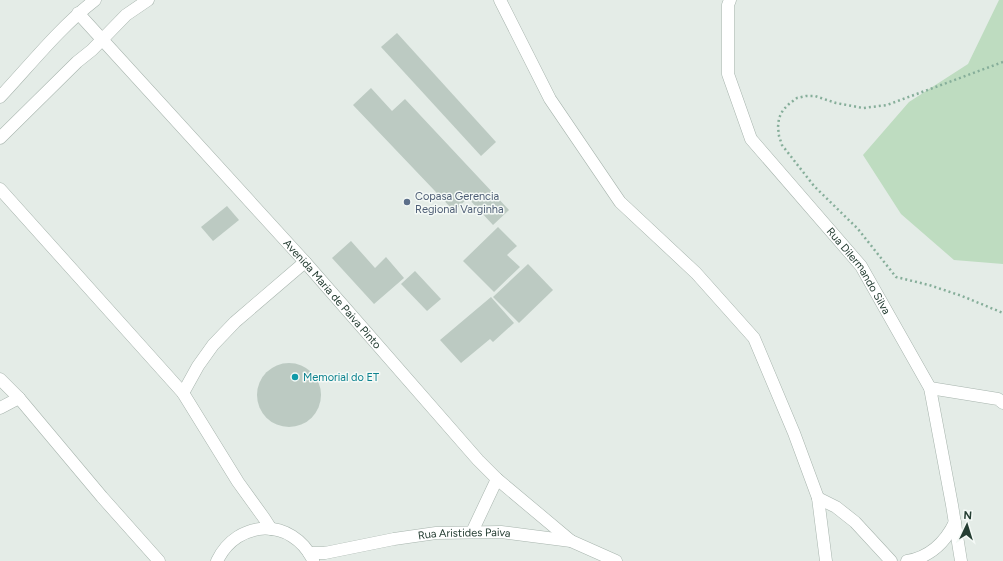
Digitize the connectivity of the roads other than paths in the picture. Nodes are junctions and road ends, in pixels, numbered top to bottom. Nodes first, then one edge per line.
1 (95, 0) edge
2 (148, 0) edge
3 (500, 0) edge
4 (730, 0) edge
5 (78, 13) junction
6 (102, 39) junction
7 (0, 97) edge
8 (0, 138) edge
9 (0, 189) edge
10 (305, 262) junction
11 (0, 378) edge
12 (930, 388) junction
13 (183, 393) junction
14 (19, 398) junction
15 (1003, 403) edge
16 (0, 408) edge
17 (497, 479) junction
18 (818, 498) junction
19 (955, 522) junction
20 (271, 529) junction
21 (472, 532) junction
22 (571, 540) junction
23 (311, 557) edge
24 (159, 561) edge
25 (217, 561) edge
26 (616, 561) edge
27 (826, 561) edge
28 (891, 561) edge
29 (907, 561) edge
30 (961, 561) edge

1 - 5 street
2 - 6 street
3 - 18 street
4 - 12 street, Rua Dilermando Silva
5 - 6 street, Avenida Maria de Paiva Pinto
5 - 7 street
6 - 8 street
6 - 10 street, Avenida Maria de Paiva Pinto
9 - 13 street
10 - 13 street
10 - 17 street, Avenida Maria de Paiva Pinto
11 - 14 street
12 - 15 street
12 - 19 street, Rua Dilermando Silva
13 - 20 street
14 - 16 street
14 - 24 street
17 - 21 street
17 - 22 street, Avenida Maria de Paiva Pinto
18 - 27 street
18 - 28 street
19 - 29 street
19 - 30 street, Rua Dilermando Silva
20 - 23 street
20 - 25 street
21 - 22 street, Rua Aristides Paiva
21 - 23 street, Rua Aristides Paiva
22 - 26 street, Rua Aristides Paiva

